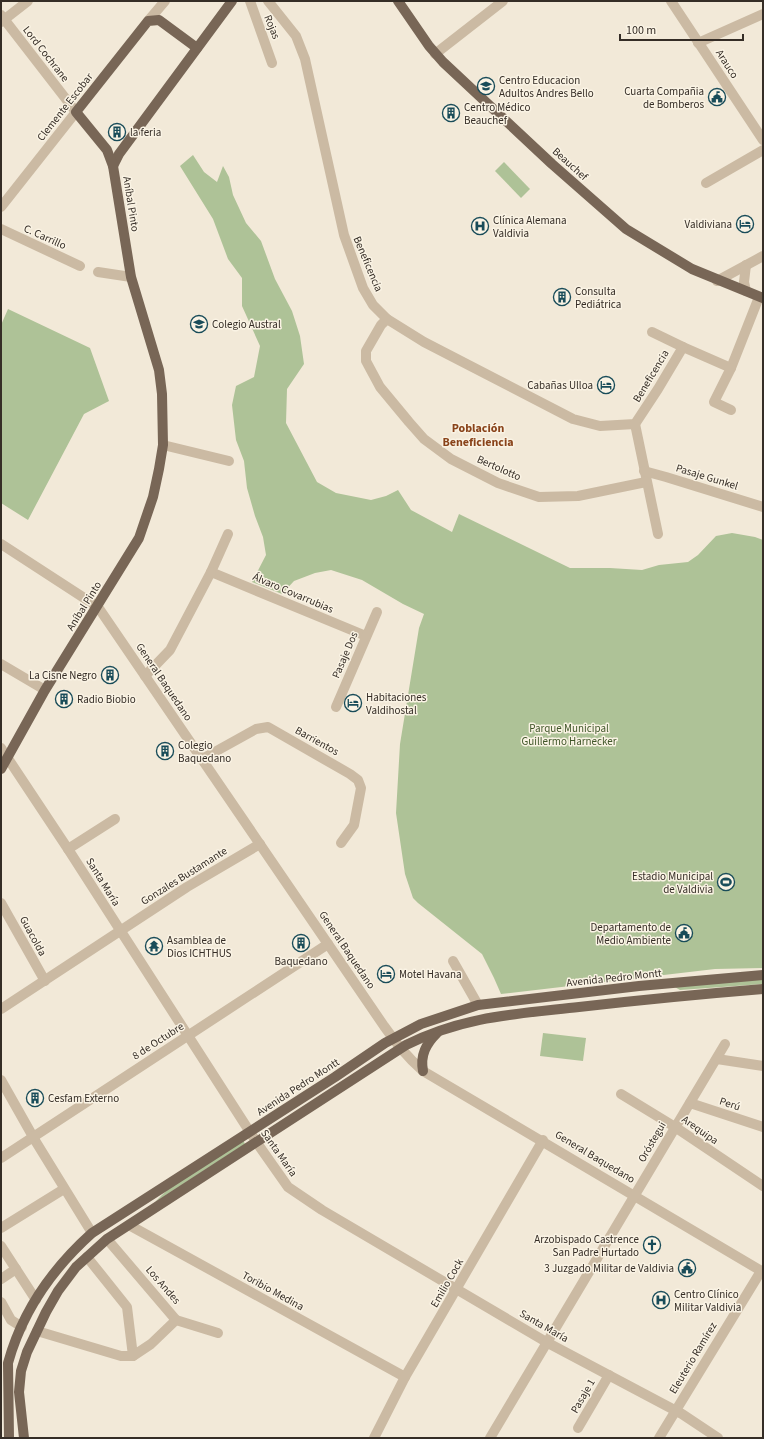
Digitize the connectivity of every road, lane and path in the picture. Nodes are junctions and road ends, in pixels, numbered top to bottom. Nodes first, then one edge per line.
1 (28, 1) edge
2 (165, 1) edge
3 (232, 1) edge
4 (250, 1) edge
5 (268, 1) edge
6 (398, 1) edge
7 (503, 1) edge
8 (671, 1) edge
9 (763, 14) edge
10 (2, 19) edge
11 (148, 21) junction
12 (698, 42) junction
13 (197, 48) junction
14 (435, 54) junction
15 (272, 63) dead end
16 (76, 112) junction
17 (763, 140) edge
18 (763, 150) edge
19 (113, 166) junction
20 (706, 183) dead end
21 (1, 208) edge
22 (1, 229) edge
23 (763, 256) edge
24 (746, 265) junction
25 (80, 266) dead end
26 (98, 272) dead end
27 (131, 277) junction
28 (717, 281) junction
29 (746, 291) junction
30 (761, 298) edge
31 (387, 319) junction
32 (652, 332) dead end
33 (683, 346) junction
34 (731, 368) junction
35 (731, 410) dead end
36 (635, 424) junction
37 (163, 445) junction
38 (229, 461) dead end
39 (644, 472) junction
40 (646, 482) junction
41 (763, 507) edge
42 (228, 534) dead end
43 (658, 534) dead end
44 (1, 544) edge
45 (211, 572) junction
46 (98, 607) junction
47 (377, 612) dead end
48 (366, 636) junction
49 (1, 664) edge
50 (145, 676) junction
51 (45, 690) junction
52 (336, 707) dead end
53 (1, 748) edge
54 (8, 758) junction
55 (202, 759) junction
56 (1, 769) edge
57 (115, 819) dead end
58 (341, 843) dead end
59 (260, 844) junction
60 (68, 849) junction
61 (1, 903) edge
62 (120, 930) junction
63 (328, 944) junction
64 (453, 961) dead end
65 (763, 975) edge
66 (45, 981) junction
67 (656, 985) junction
68 (763, 989) edge
69 (658, 998) junction
70 (2, 1005) edge
71 (478, 1005) junction
72 (439, 1031) junction
73 (187, 1036) junction
74 (393, 1039) junction
75 (725, 1044) dead end
76 (400, 1049) junction
77 (717, 1059) junction
78 (763, 1066) edge
79 (423, 1071) junction
80 (1, 1080) edge
81 (622, 1094) dead end
82 (690, 1103) junction
83 (675, 1127) junction
84 (763, 1128) edge
85 (250, 1132) junction
86 (33, 1137) junction
87 (543, 1140) junction
88 (257, 1143) junction
89 (1, 1158) edge
90 (763, 1186) edge
91 (64, 1189) junction
92 (636, 1196) junction
93 (122, 1214) junction
94 (129, 1225) junction
95 (1, 1228) edge
96 (92, 1233) junction
97 (107, 1239) junction
98 (1, 1246) edge
99 (87, 1257) junction
100 (16, 1269) junction
101 (762, 1272) edge
102 (1, 1279) edge
103 (458, 1289) junction
104 (36, 1300) junction
105 (1, 1302) edge
106 (176, 1320) junction
107 (22, 1327) junction
108 (37, 1331) junction
109 (218, 1333) dead end
110 (548, 1343) junction
111 (133, 1356) junction
112 (4, 1362) edge
113 (609, 1375) junction
114 (405, 1377) junction
115 (675, 1410) junction
116 (8, 1416) junction
117 (1, 1428) edge
118 (578, 1428) dead end
119 (9, 1438) edge
120 (24, 1438) edge
121 (374, 1438) edge
122 (490, 1438) edge
123 (659, 1438) edge
124 (718, 1438) edge

1 - 10 street
2 - 11 street, Clemente Escobar
3 - 13 main road, Aníbal Pinto
4 - 15 street, Rojas
5 - 31 street, Beneficencia
6 - 14 main road, Beauchef
7 - 14 street
8 - 12 street, Arauco
9 - 12 street
10 - 16 street, Lord Cochrane
11 - 13 main road
11 - 16 main road, Clemente Escobar
12 - 17 street, Arauco
13 - 19 main road, Aníbal Pinto
14 - 28 main road, Beauchef
16 - 19 main road, Lord Cochrane
16 - 21 street, Clemente Escobar
18 - 20 street
19 - 27 main road, Aníbal Pinto
22 - 25 street, C. Carrillo
23 - 24 street
24 - 28 street
24 - 29 street
26 - 27 street
27 - 37 main road, Aníbal Pinto
28 - 29 main road, Beauchef
29 - 30 main road, Beauchef
30 - 34 street
31 - 36 street, Beneficencia
31 - 40 street, Bertolotto
32 - 33 street
33 - 34 street, Beneficencia
33 - 36 street, Beneficencia
34 - 35 street
36 - 39 street
37 - 38 street
37 - 46 main road, Aníbal Pinto
39 - 40 street
39 - 41 street, Pasaje Gunkel
40 - 43 street
42 - 45 street
44 - 46 street, General Baquedano
45 - 48 street, Álvaro Covarrubias
45 - 50 street
46 - 50 street, General Baquedano
46 - 51 main road, Aníbal Pinto
47 - 48 street, Pasaje Dos
48 - 52 street, Pasaje Dos
49 - 51 street
50 - 55 street, General Baquedano
51 - 54 main road, Aníbal Pinto
53 - 54 street, Santa María
54 - 56 main road, Aníbal Pinto
54 - 60 street, Santa María
55 - 58 street, Barrientos
55 - 59 street, General Baquedano
57 - 60 street
59 - 62 street, Gonzales Bustamante
59 - 63 street, General Baquedano
60 - 62 street, Santa María
61 - 66 street, Guacolda
62 - 66 street, Gonzales Bustamante
62 - 73 street, Santa María
63 - 73 street, 8 de Octubre
63 - 74 street, General Baquedano
64 - 71 street
65 - 67 main road, Avenida Pedro Montt
66 - 70 street, Gonzales Bustamante
67 - 69 main road
67 - 71 main road, Avenida Pedro Montt
68 - 69 main road
69 - 72 main road
71 - 74 main road, Avenida Pedro Montt
72 - 76 main road
72 - 79 main road
73 - 85 street, Santa María
73 - 86 street, 8 de Octubre
74 - 76 street, General Baquedano
74 - 85 main road, Avenida Pedro Montt
75 - 77 street, Oróstegui
76 - 79 street, General Baquedano
76 - 88 main road
77 - 78 street
77 - 82 street, Oróstegui
79 - 87 street, General Baquedano
80 - 86 street
81 - 83 street, Arequipa
82 - 83 street, Oróstegui
82 - 84 street, Perú
83 - 90 street, Arequipa
83 - 92 street, Oróstegui
85 - 88 street, Santa María
85 - 93 main road, Avenida Pedro Montt
86 - 89 street, 8 de Octubre
86 - 91 street
87 - 92 street, General Baquedano
87 - 103 street, Emilio Cock
88 - 94 main road
88 - 103 street, Santa María
91 - 95 street
91 - 96 street
92 - 101 street, General Baquedano
92 - 110 street, Oróstegui
93 - 94 main road
93 - 96 main road, Avenida Pedro Montt
94 - 97 main road
94 - 114 street, Toribio Medina
96 - 104 main road, Avenida Pedro Montt
97 - 99 main road
97 - 106 street, Los Andes
98 - 100 street
99 - 108 main road
99 - 111 street
100 - 102 street
100 - 104 street
101 - 115 street, Eleuterio Ramírez
103 - 110 street, Santa María
103 - 114 street, Emilio Cock
104 - 107 main road, Avenida Pedro Montt
105 - 107 street
106 - 109 street
106 - 111 street, Los Andes
107 - 112 main road, Avenida Pedro Montt
108 - 111 street
108 - 120 main road
110 - 113 street, Santa María
110 - 122 street, Oróstegui
112 - 116 main road, Avenida Pedro Montt
113 - 115 street, Santa María
113 - 118 street, Pasaje 1
114 - 121 street, Emilio Cock
115 - 123 street, Eleuterio Ramírez
115 - 124 street, Santa María
116 - 117 main road
116 - 119 main road, Avenida Pedro Montt

